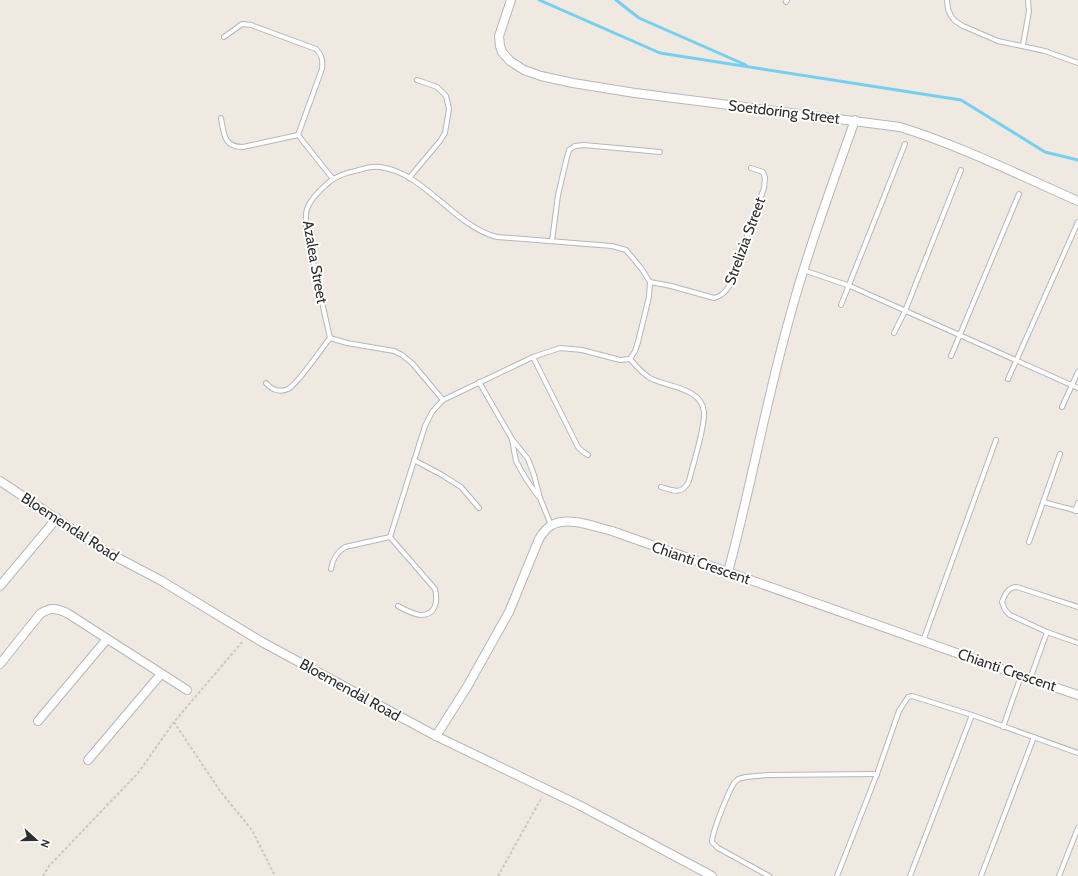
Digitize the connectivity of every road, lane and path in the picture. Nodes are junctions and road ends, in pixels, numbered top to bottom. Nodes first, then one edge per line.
1 (511, 0) edge
2 (947, 0) edge
3 (1028, 0) edge
4 (224, 37) dead end
5 (1023, 45) junction
6 (1078, 62) edge
7 (417, 80) dead end
8 (221, 118) dead end
9 (855, 120) junction
10 (298, 135) junction
11 (905, 144) dead end
12 (660, 152) dead end
13 (751, 168) dead end
14 (961, 170) dead end
15 (409, 178) junction
16 (333, 179) junction
17 (1019, 194) dead end
18 (1078, 201) edge
19 (1078, 222) edge
20 (552, 241) junction
21 (803, 270) junction
22 (650, 282) junction
23 (850, 286) junction
24 (841, 305) dead end
25 (905, 311) junction
26 (894, 333) dead end
27 (961, 336) junction
28 (330, 338) junction
29 (951, 356) dead end
30 (533, 357) junction
31 (630, 359) junction
32 (1016, 361) junction
33 (1078, 372) edge
34 (1008, 379) dead end
35 (479, 382) junction
36 (266, 383) dead end
37 (1072, 386) junction
38 (1078, 388) edge
39 (443, 400) junction
40 (1062, 407) dead end
41 (512, 439) junction
42 (996, 440) dead end
43 (1060, 454) dead end
44 (588, 455) dead end
45 (414, 460) junction
46 (0, 481) edge
47 (661, 487) dead end
48 (540, 498) junction
49 (1043, 502) junction
50 (1078, 503) edge
51 (479, 508) dead end
52 (1076, 511) edge
53 (56, 518) junction
54 (551, 525) junction
55 (390, 537) junction
56 (1029, 542) dead end
57 (331, 569) dead end
58 (728, 572) junction
59 (0, 586) edge
60 (398, 606) dead end
61 (1078, 607) edge
62 (1047, 632) junction
63 (249, 634) junction
64 (106, 639) junction
65 (923, 642) junction
66 (1078, 643) edge
67 (0, 664) edge
68 (161, 674) junction
69 (1021, 676) junction
70 (1030, 679) junction
71 (187, 690) dead end
72 (1078, 695) edge
73 (972, 715) junction
74 (38, 721) dead end
75 (174, 722) junction
76 (1003, 727) junction
77 (436, 736) junction
78 (1034, 737) junction
79 (1078, 753) edge
80 (88, 760) dead end
81 (877, 774) junction
82 (546, 789) junction
83 (1078, 828) edge
84 (43, 876) edge
85 (275, 876) edge
86 (498, 876) edge
87 (712, 876) edge
88 (769, 876) edge
89 (837, 876) edge
90 (910, 876) edge
91 (982, 876) edge
92 (1059, 876) edge

1 - 9 street, Soetdoring Street
2 - 5 lane
3 - 5 lane
4 - 10 lane
5 - 6 lane
7 - 15 lane
8 - 10 lane
9 - 18 street, Soetdoring Street
9 - 21 street
10 - 16 lane
11 - 23 lane
12 - 20 lane
13 - 22 lane, Strelizia Street
14 - 25 lane
15 - 16 lane, Azalea Street
15 - 20 lane, Azalea Street
16 - 28 lane, Azalea Street
17 - 27 lane
19 - 32 lane
20 - 22 lane, Azalea Street
21 - 23 lane
21 - 58 street
22 - 31 lane
23 - 24 lane
23 - 25 lane
25 - 26 lane
25 - 27 lane
27 - 29 lane
27 - 32 lane
28 - 36 lane
28 - 39 lane
30 - 31 lane
30 - 35 lane
30 - 44 lane
31 - 47 lane
32 - 34 lane
32 - 37 lane
33 - 37 lane
35 - 39 lane
35 - 41 lane
37 - 38 lane
37 - 40 lane
39 - 45 lane
41 - 48 lane
41 - 48 lane
42 - 65 lane
43 - 49 lane
45 - 51 lane
45 - 55 lane
46 - 53 street, Bloemendal Road
48 - 54 lane
49 - 52 lane
49 - 56 lane
50 - 52 lane
53 - 59 street
53 - 63 street, Bloemendal Road
54 - 58 street, Chianti Crescent
54 - 77 street
55 - 57 lane
55 - 60 lane
58 - 65 street, Chianti Crescent
61 - 62 lane
62 - 66 lane
62 - 70 lane
63 - 75 path
63 - 77 street, Bloemendal Road
64 - 67 street
64 - 68 street
64 - 74 street
65 - 69 street, Chianti Crescent
68 - 71 street
68 - 80 street
69 - 70 street, Chianti Crescent
69 - 76 lane
70 - 72 street, Chianti Crescent
73 - 76 lane
73 - 81 lane
73 - 90 lane
75 - 84 path
75 - 85 path
76 - 78 lane
77 - 82 street, Bloemendal Road
78 - 79 lane
78 - 91 lane
81 - 88 lane
81 - 89 lane
82 - 86 path
82 - 87 street, Bloemendal Road
83 - 92 lane

